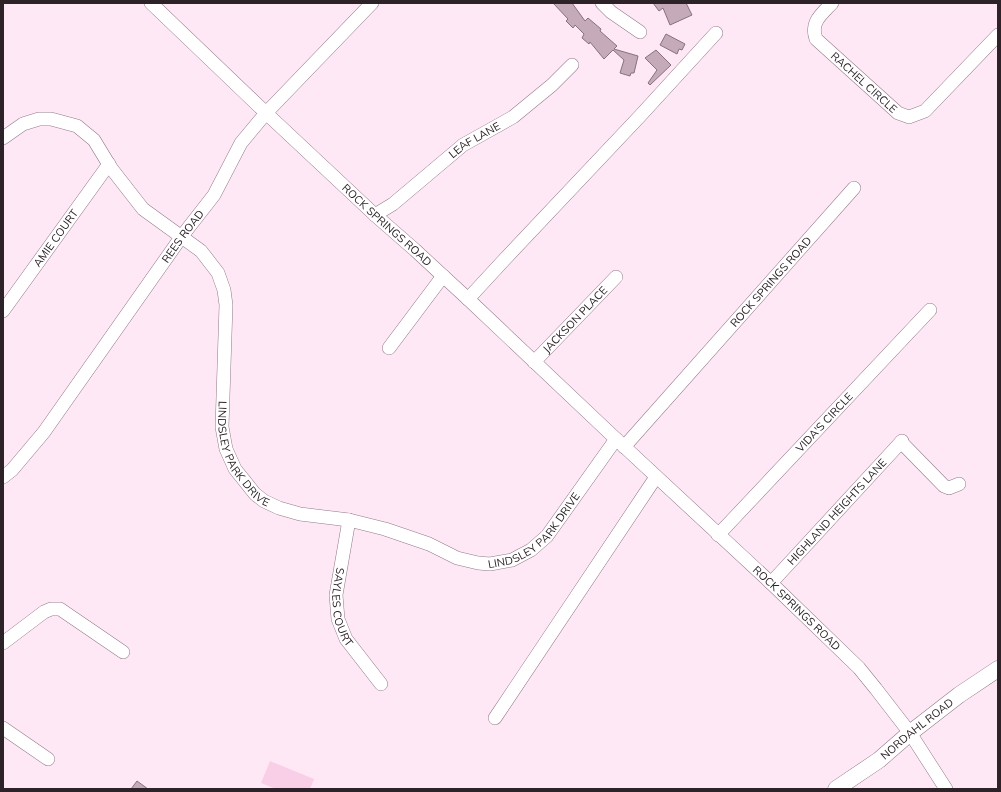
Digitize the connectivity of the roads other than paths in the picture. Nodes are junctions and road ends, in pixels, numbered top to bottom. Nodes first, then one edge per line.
1 (151, 3) edge
2 (372, 3) edge
3 (602, 3) edge
4 (832, 3) edge
5 (640, 32) dead end
6 (716, 33) dead end
7 (998, 35) edge
8 (572, 65) dead end
9 (266, 113) junction
10 (3, 138) edge
11 (109, 164) junction
12 (854, 188) dead end
13 (375, 214) junction
14 (182, 236) junction
15 (443, 276) junction
16 (616, 277) dead end
17 (468, 299) junction
18 (930, 310) dead end
19 (3, 311) edge
20 (389, 348) dead end
21 (534, 362) junction
22 (620, 443) junction
23 (3, 477) edge
24 (656, 477) junction
25 (959, 484) dead end
26 (349, 520) junction
27 (718, 535) junction
28 (771, 584) junction
29 (3, 643) edge
30 (122, 652) dead end
31 (998, 669) edge
32 (381, 684) dead end
33 (495, 718) dead end
34 (3, 728) edge
35 (910, 733) junction
36 (48, 759) dead end
37 (836, 789) edge
38 (946, 789) edge

1 - 9 street, ROCK SPRINGS ROAD
2 - 9 street, REES ROAD
3 - 5 street
4 - 7 street, RACHEL CIRCLE
6 - 17 street
8 - 13 street, LEAF LANE
9 - 13 street, ROCK SPRINGS ROAD
9 - 14 street, REES ROAD
10 - 11 street, LINDSLEY PARK DRIVE
11 - 14 street, LINDSLEY PARK DRIVE
11 - 19 street, AMIE COURT
12 - 22 street, ROCK SPRINGS ROAD
13 - 15 street, ROCK SPRINGS ROAD
14 - 23 street, REES ROAD
14 - 26 street, LINDSLEY PARK DRIVE
15 - 17 street, ROCK SPRINGS ROAD
15 - 20 street
16 - 21 street, JACKSON PLACE
17 - 21 street, ROCK SPRINGS ROAD
18 - 27 street, VIDA'S CIRCLE
21 - 22 street, ROCK SPRINGS ROAD
22 - 24 street, ROCK SPRINGS ROAD
22 - 26 street, LINDSLEY PARK DRIVE
24 - 27 street, ROCK SPRINGS ROAD
24 - 33 street
25 - 28 street, HIGHLAND HEIGHTS LANE
26 - 32 street, SAYLES COURT
27 - 28 street, ROCK SPRINGS ROAD
28 - 35 street, ROCK SPRINGS ROAD
29 - 30 street
31 - 35 main road, NORDAHL ROAD
34 - 36 street
35 - 37 main road, NORDAHL ROAD
35 - 38 street, ROCK SPRINGS ROAD

